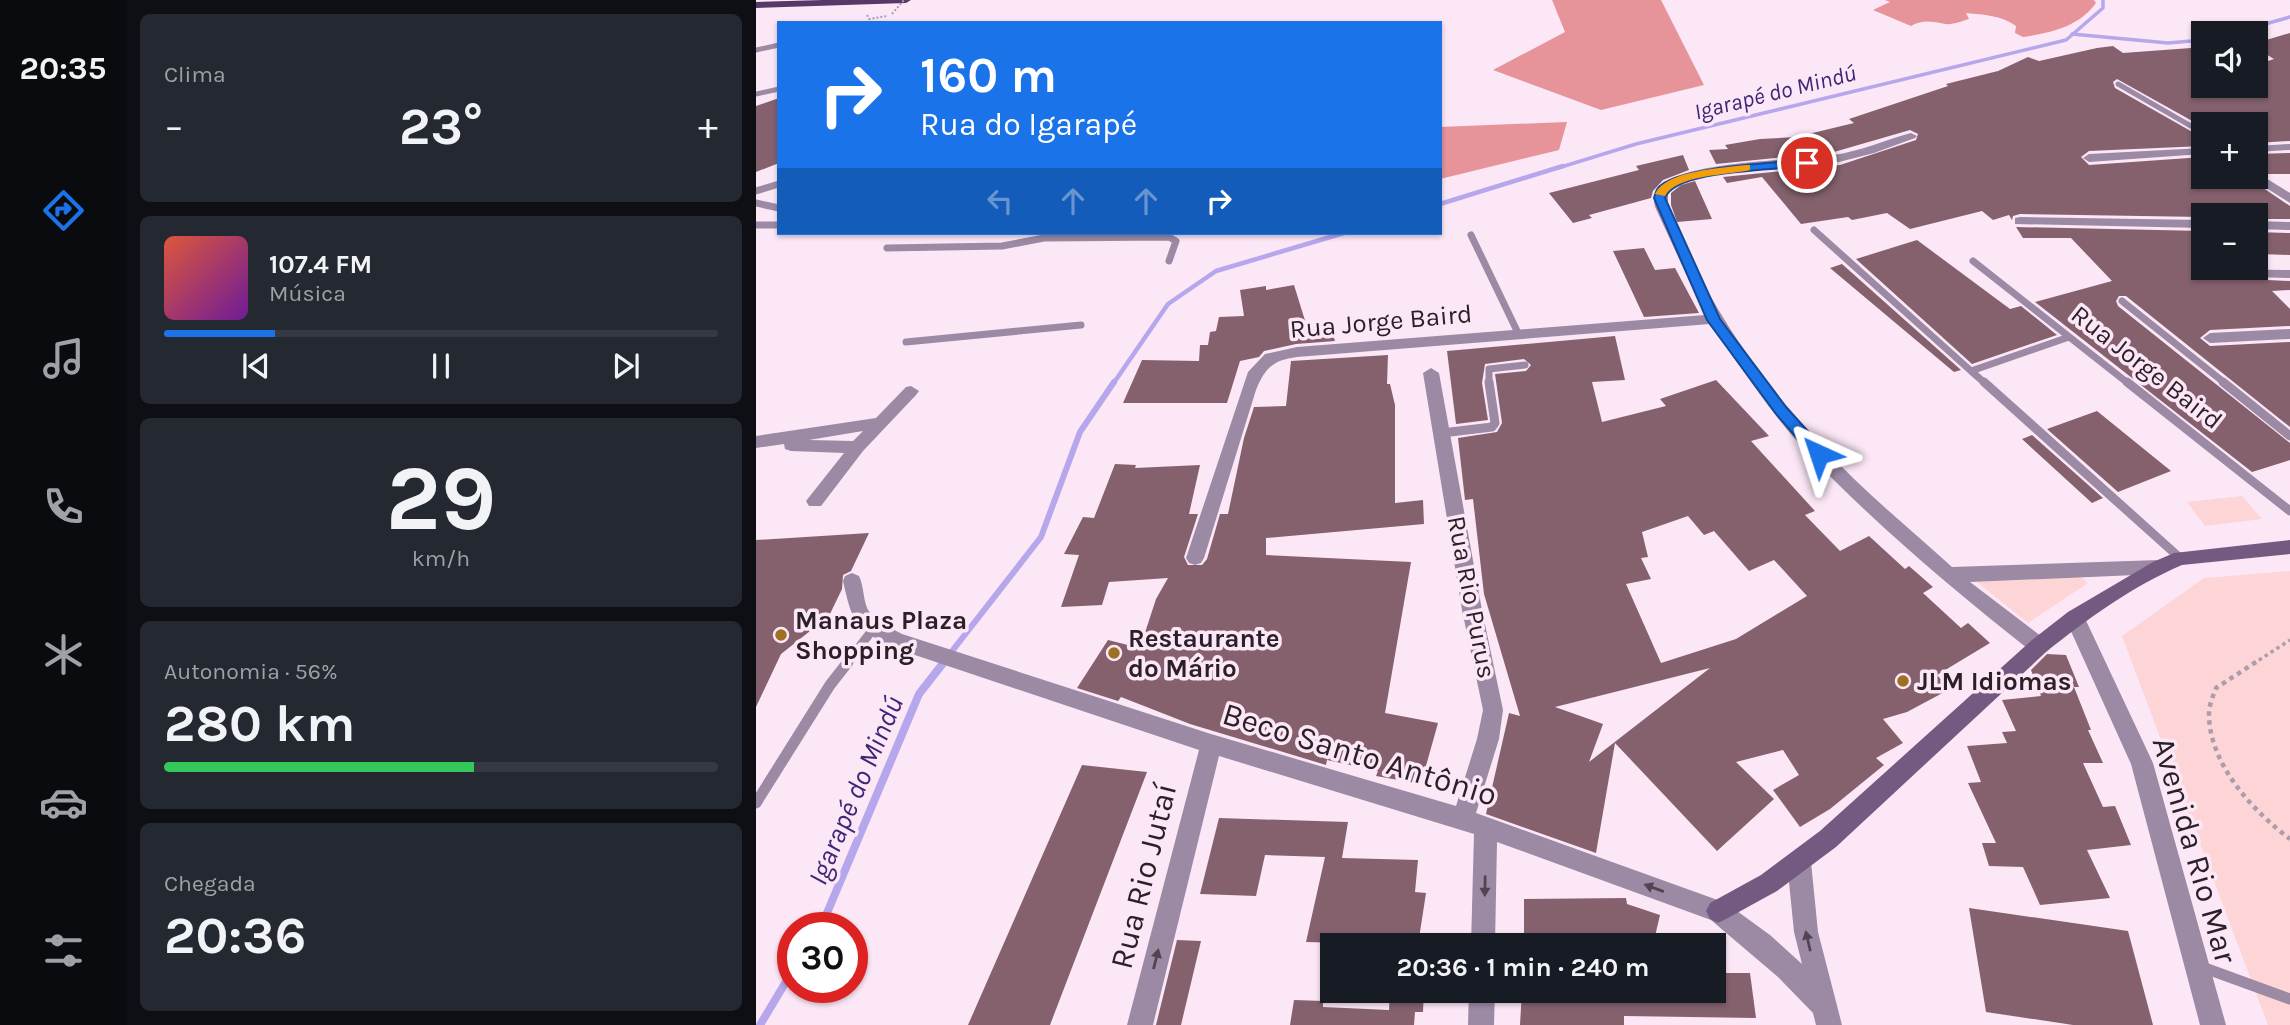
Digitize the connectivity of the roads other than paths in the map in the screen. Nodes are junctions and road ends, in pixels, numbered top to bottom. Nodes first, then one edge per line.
1 (905, 0) edge
2 (802, 4) junction
3 (756, 5) edge
4 (756, 14) edge
5 (777, 45) edge
6 (756, 50) edge
7 (2118, 84) dead end
8 (777, 89) edge
9 (756, 94) edge
10 (2191, 126) edge
11 (1911, 136) dead end
12 (2290, 148) edge
13 (2268, 149) edge
14 (2191, 152) edge
15 (2268, 153) edge
16 (2089, 158) dead end
17 (2290, 162) edge
18 (2268, 184) edge
19 (777, 185) edge
20 (756, 191) edge
21 (2290, 199) edge
22 (756, 203) edge
23 (777, 208) edge
24 (2020, 221) dead end
25 (2191, 224) edge
26 (756, 225) edge
27 (777, 225) edge
28 (2268, 225) edge
29 (2290, 226) edge
30 (1814, 230) dead end
31 (1471, 235) dead end
32 (887, 248) dead end
33 (1169, 261) dead end
34 (1973, 261) dead end
35 (2268, 274) edge
36 (2290, 274) edge
37 (2122, 301) dead end
38 (1714, 320) junction
39 (1081, 325) dead end
40 (2290, 334) edge
41 (1518, 335) junction
42 (2069, 337) junction
43 (2210, 338) dead end
44 (906, 342) dead end
45 (1525, 365) dead end
46 (1971, 371) junction
47 (1431, 373) dead end
48 (911, 391) dead end
49 (879, 423) junction
50 (1442, 433) junction
51 (2290, 436) edge
52 (756, 443) edge
53 (857, 447) junction
54 (816, 501) dead end
55 (2290, 511) edge
56 (2290, 547) edge
57 (1195, 558) dead end
58 (2180, 558) junction
59 (2159, 566) junction
60 (1948, 575) junction
61 (852, 581) dead end
62 (2075, 618) junction
63 (874, 628) junction
64 (2039, 646) junction
65 (1211, 744) junction
66 (756, 803) edge
67 (1463, 819) junction
68 (1486, 827) junction
69 (1799, 862) junction
70 (1718, 911) junction
71 (1483, 933) edge
72 (2197, 965) junction
73 (2290, 999) edge
74 (1482, 1003) edge
75 (1827, 1016) edge
76 (1140, 1025) edge
77 (1481, 1025) edge
78 (2213, 1025) edge

1 - 2 main road
2 - 3 main road
2 - 4 main road
5 - 6 lane
7 - 10 lane
8 - 9 lane
11 - 38 street
12 - 13 street
14 - 16 street
15 - 17 street
18 - 21 street
19 - 20 lane
22 - 23 lane
24 - 25 street
26 - 27 lane
28 - 29 street
30 - 46 lane
31 - 41 lane
32 - 33 lane
34 - 42 lane, Rua Jorge Baird
35 - 36 street
37 - 51 lane
38 - 41 street, Rua Jorge Baird
38 - 60 street
39 - 44 lane
40 - 43 street
41 - 57 street, Rua Jorge Baird
42 - 46 lane
42 - 55 lane, Rua Jorge Baird
45 - 50 lane
46 - 58 lane
47 - 50 street, Rua Rio Purus
48 - 49 street
49 - 52 street
49 - 53 street
50 - 67 street, Rua Rio Purus
52 - 53 street
53 - 54 street
56 - 58 street
58 - 59 street
59 - 60 street
59 - 62 street
60 - 64 street
61 - 63 street, Beco Santo Antônio
62 - 64 street
62 - 72 street, Avenida Rio Mar
63 - 65 street, Beco Santo Antônio
63 - 66 lane
64 - 69 street
65 - 67 street, Beco Santo Antônio
76 -> 65 street, Rua Rio Jutaí
67 - 68 street, Beco Santo Antônio
70 -> 68 street, Beco Santo Antônio
68 -> 71 street
69 - 70 street
75 -> 69 street
70 - 75 street, Beco Santo Antônio
72 - 73 lane
72 - 78 street, Avenida Rio Mar
74 - 77 street

